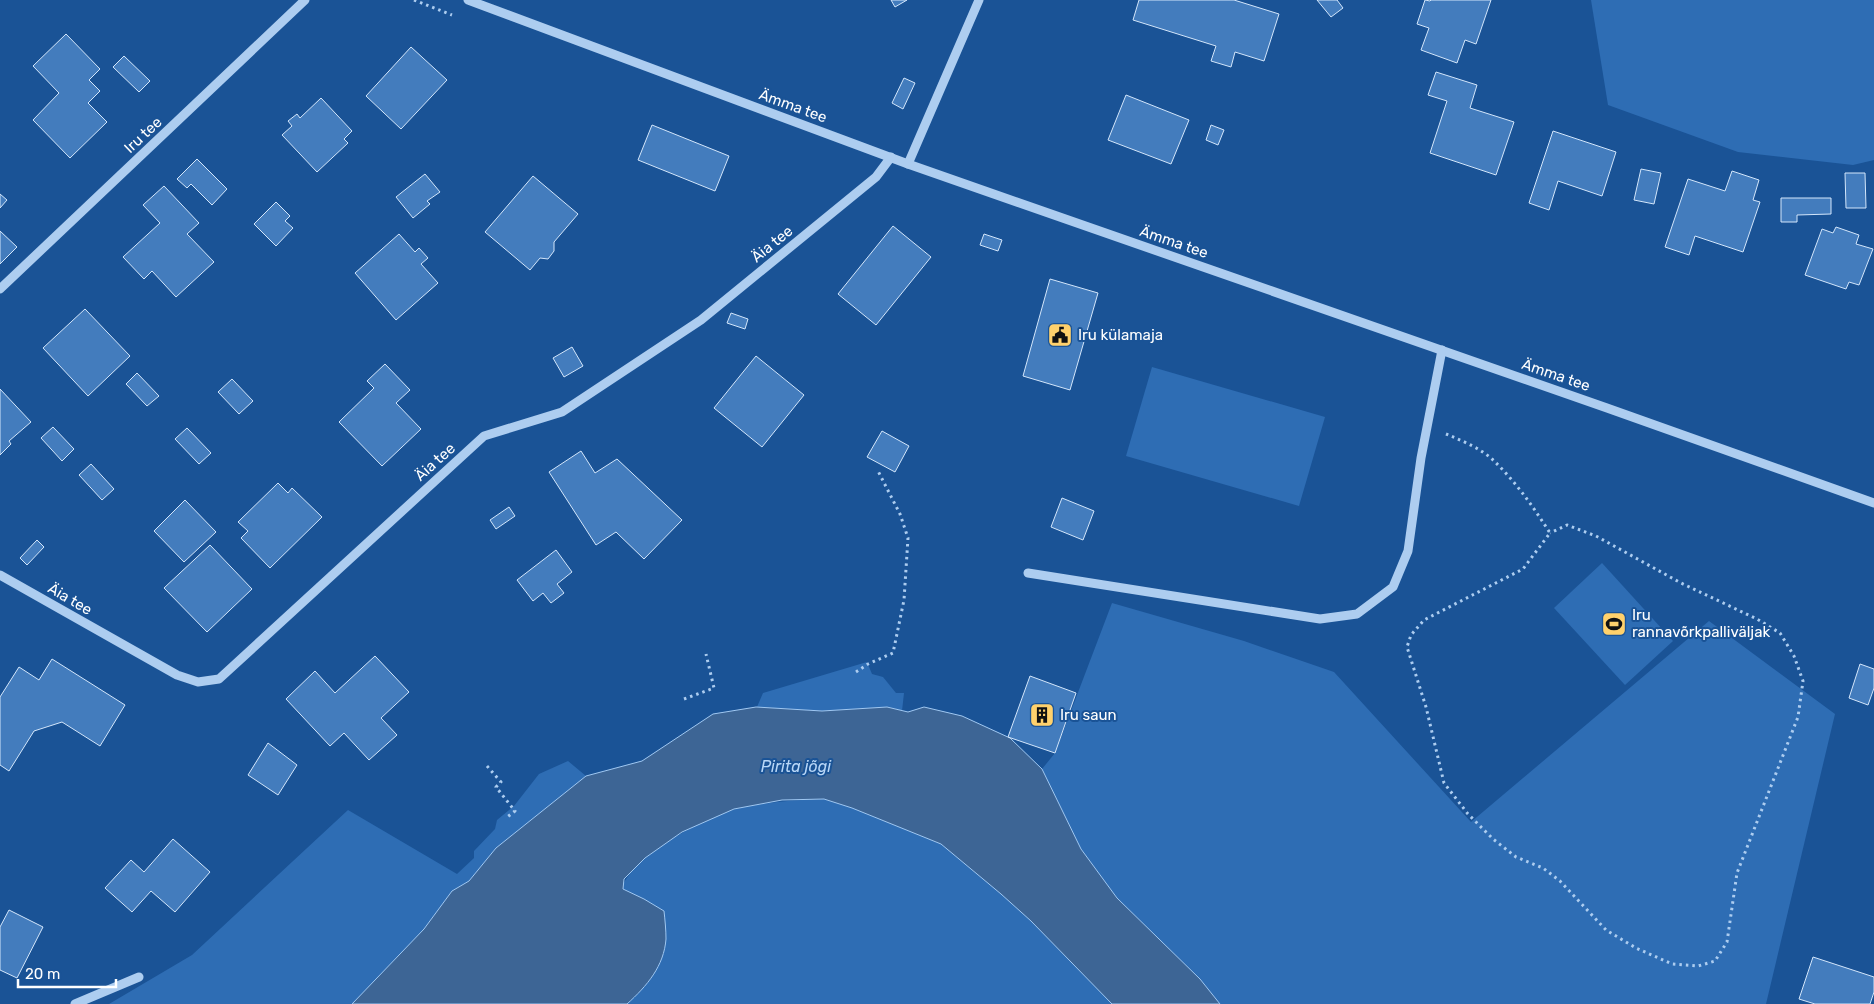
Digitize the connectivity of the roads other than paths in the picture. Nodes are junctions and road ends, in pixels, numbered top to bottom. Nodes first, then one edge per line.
1 (305, 0) edge
2 (468, 0) edge
3 (979, 0) edge
4 (891, 157) junction
5 (908, 164) junction
6 (0, 289) edge
7 (1442, 350) junction
8 (1874, 503) edge
9 (1028, 574) dead end
10 (0, 575) edge
11 (139, 977) dead end
12 (75, 1004) edge

1 - 6 street, Iru tee
2 - 4 street, Ämma tee
3 - 5 street
4 - 5 street, Ämma tee
4 - 10 street, Äia tee
5 - 7 street, Ämma tee
7 - 8 street, Ämma tee
7 - 9 street
11 - 12 street

